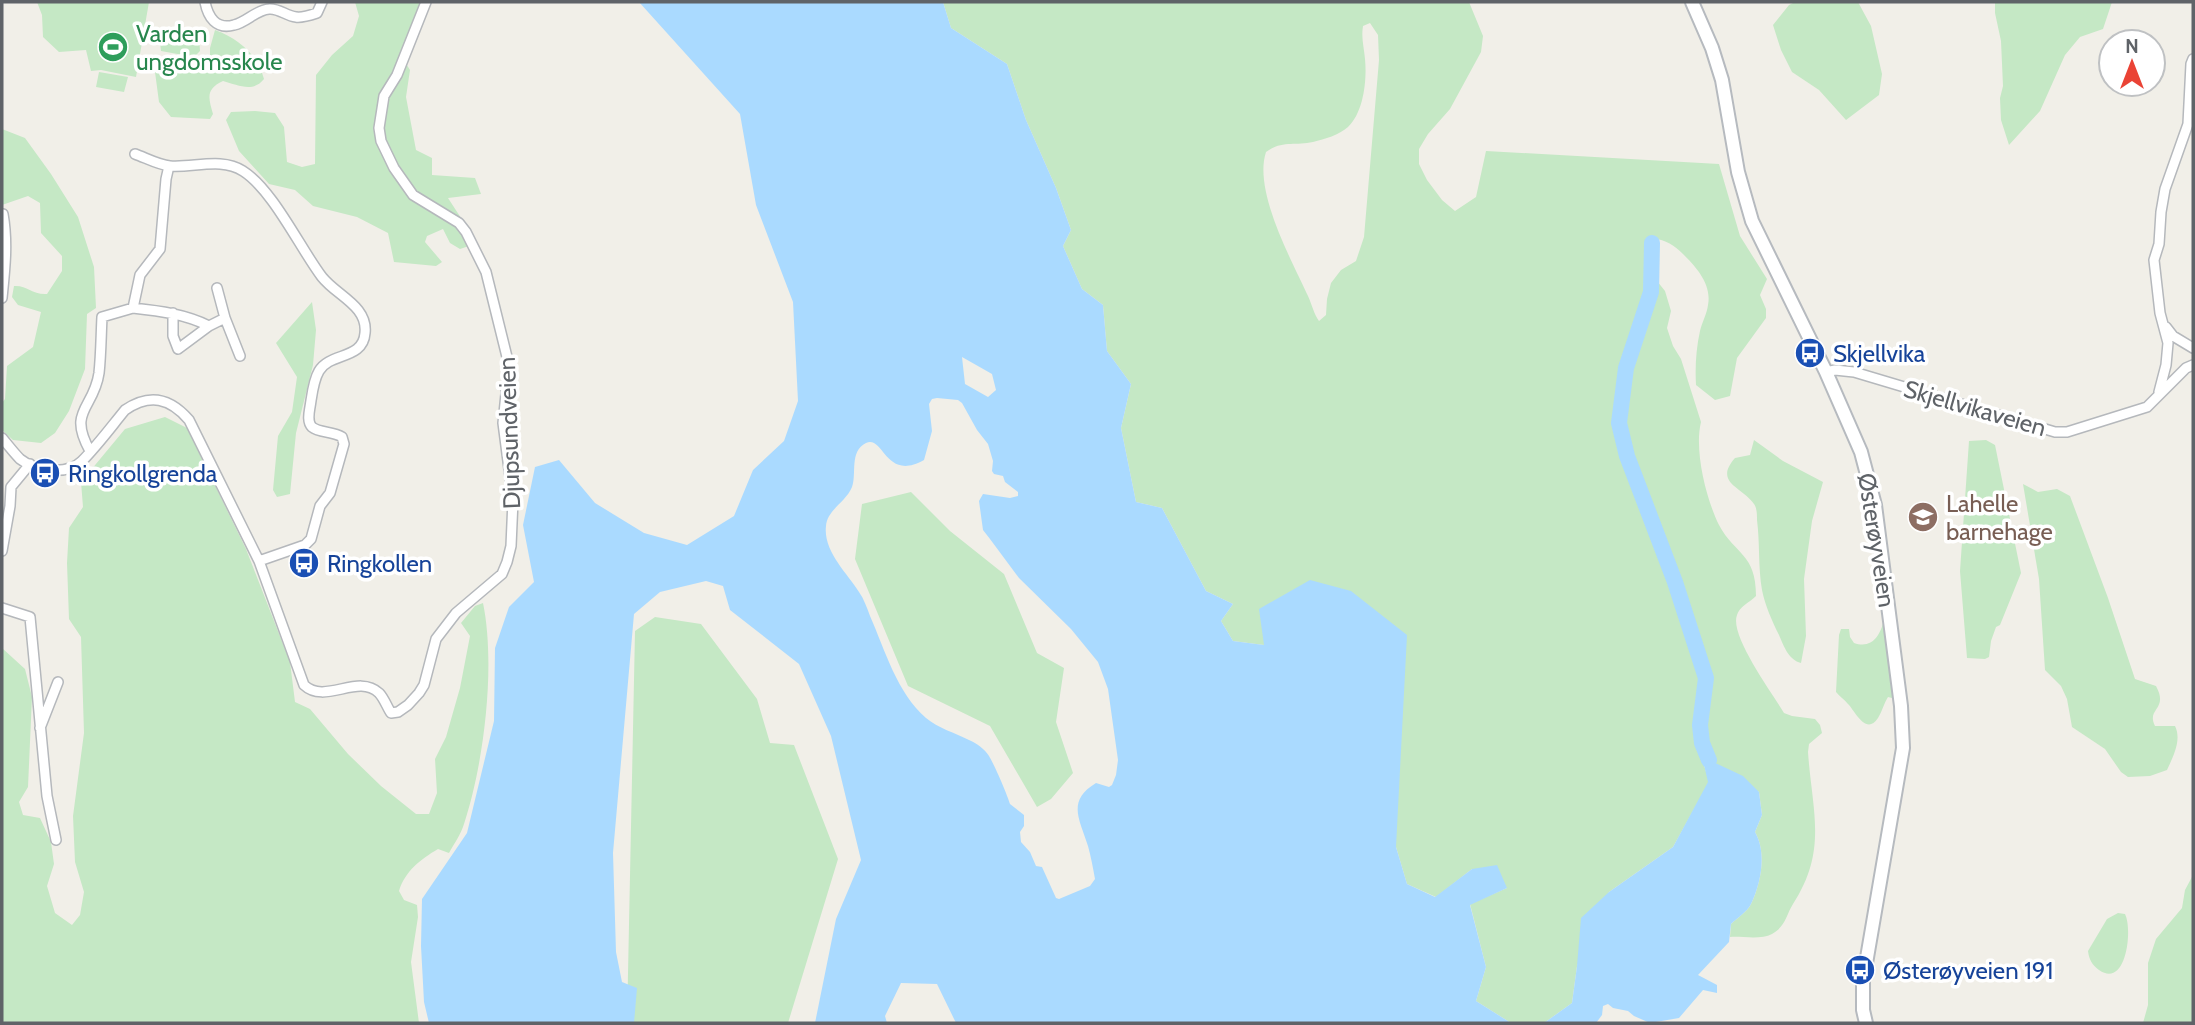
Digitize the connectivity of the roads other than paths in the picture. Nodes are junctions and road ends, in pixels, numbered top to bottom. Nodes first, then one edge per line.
1 (205, 2) edge
2 (322, 2) edge
3 (426, 2) edge
4 (1692, 2) edge
5 (2193, 59) edge
6 (135, 154) dead end
7 (169, 166) junction
8 (3, 214) edge
9 (4, 260) edge
10 (217, 288) dead end
11 (2, 298) edge
12 (133, 308) junction
13 (173, 313) junction
14 (225, 318) junction
15 (2165, 325) junction
16 (209, 326) junction
17 (2193, 348) edge
18 (240, 356) dead end
19 (2193, 365) edge
20 (1826, 372) junction
21 (2159, 394) junction
22 (2, 438) edge
23 (90, 451) junction
24 (30, 464) junction
25 (2, 551) edge
26 (259, 561) junction
27 (2, 608) edge
28 (58, 681) dead end
29 (40, 728) junction
30 (56, 840) dead end
31 (1866, 1023) edge

1 - 2 street
3 - 26 street, Djupsundveien
4 - 20 main road, Østerøyveien
5 - 15 street
6 - 7 street
7 - 12 street
7 - 26 street
8 - 9 street
9 - 11 street
10 - 14 street
12 - 13 street
12 - 23 street
13 - 16 street
13 - 16 street
14 - 16 street
14 - 18 street
15 - 17 street
15 - 21 street
19 - 21 street, Skjellvikaveien
20 - 21 street, Skjellvikaveien
20 - 31 main road, Østerøyveien
22 - 24 street
23 - 24 street
23 - 26 street
24 - 25 street
27 - 29 street
28 - 29 street
29 - 30 street

